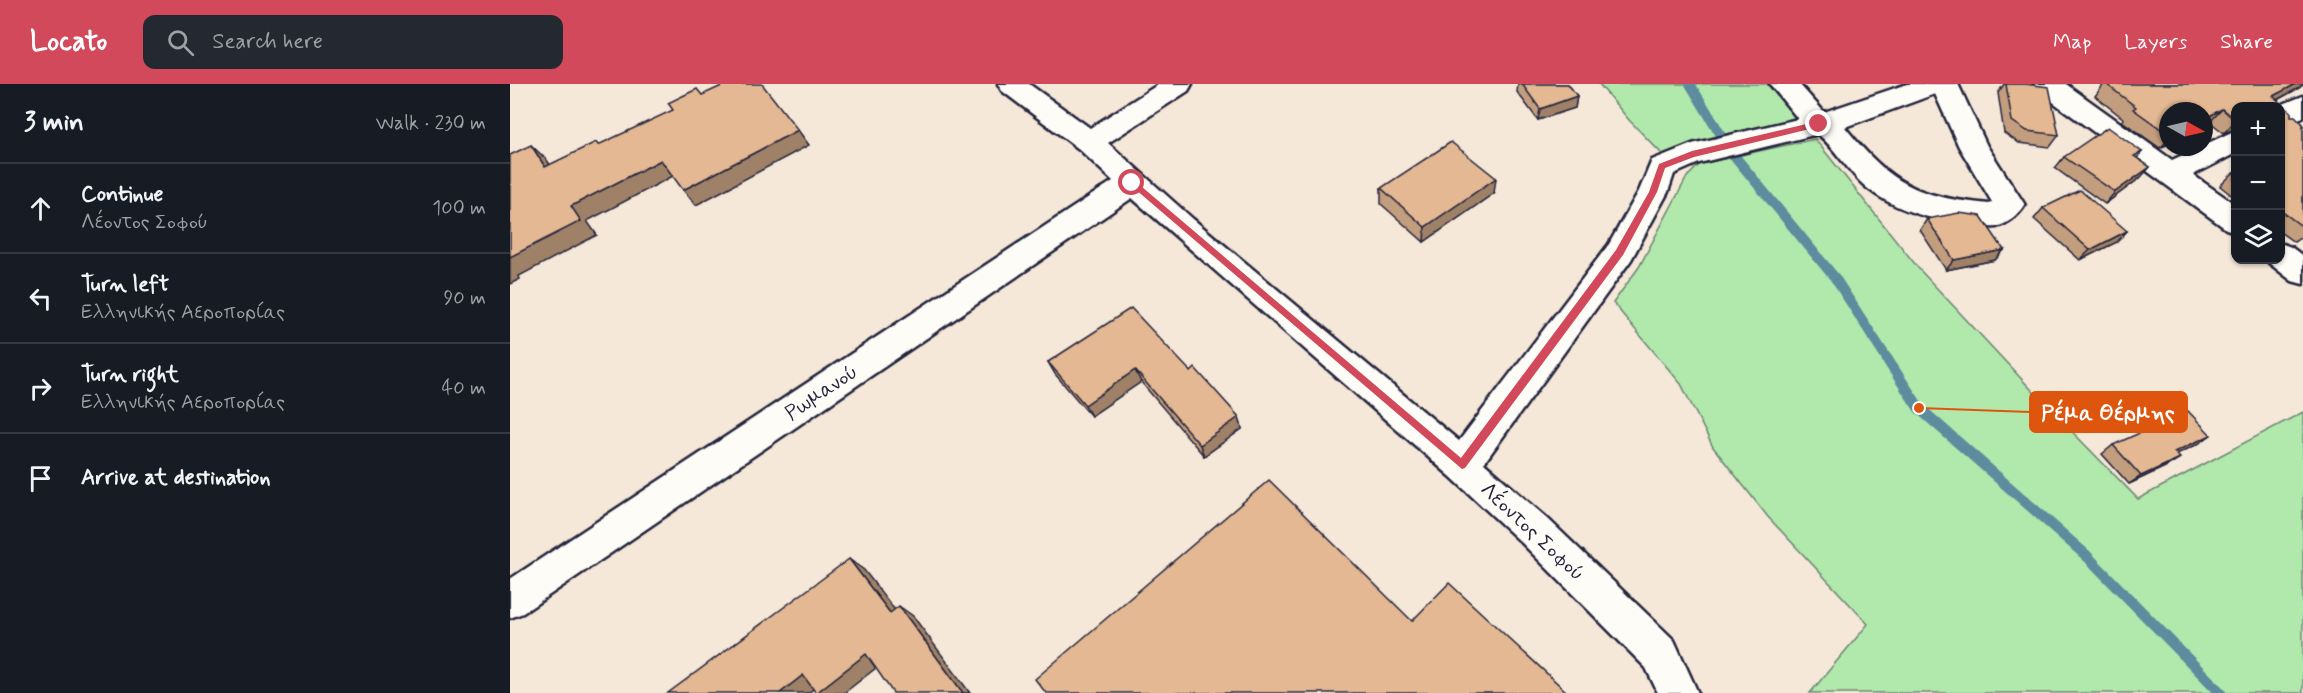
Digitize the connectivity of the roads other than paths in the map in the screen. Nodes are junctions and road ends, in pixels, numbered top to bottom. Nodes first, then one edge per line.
1 (1011, 84) edge
2 (1179, 84) edge
3 (1783, 84) edge
4 (1934, 84) edge
5 (1945, 84) edge
6 (2047, 84) edge
7 (2303, 106) edge
8 (2285, 115) edge
9 (1822, 124) junction
10 (1089, 142) junction
11 (2231, 142) edge
12 (2172, 173) junction
13 (1132, 183) junction
14 (2231, 218) edge
15 (2285, 259) edge
16 (2303, 272) edge
17 (1462, 465) junction
18 (510, 600) edge
19 (1678, 693) edge

1 - 10 street, Λέοντος Σοφού
2 - 10 street
3 - 9 street
4 - 9 street
5 - 9 street
6 - 12 street
7 - 8 street
9 - 17 street
10 - 13 street, Λέοντος Σοφού
11 - 12 street
12 - 14 street
13 - 17 street, Λέοντος Σοφού
13 - 18 street, Ρωμανού
15 - 16 street
17 - 19 street, Λέοντος Σοφού

